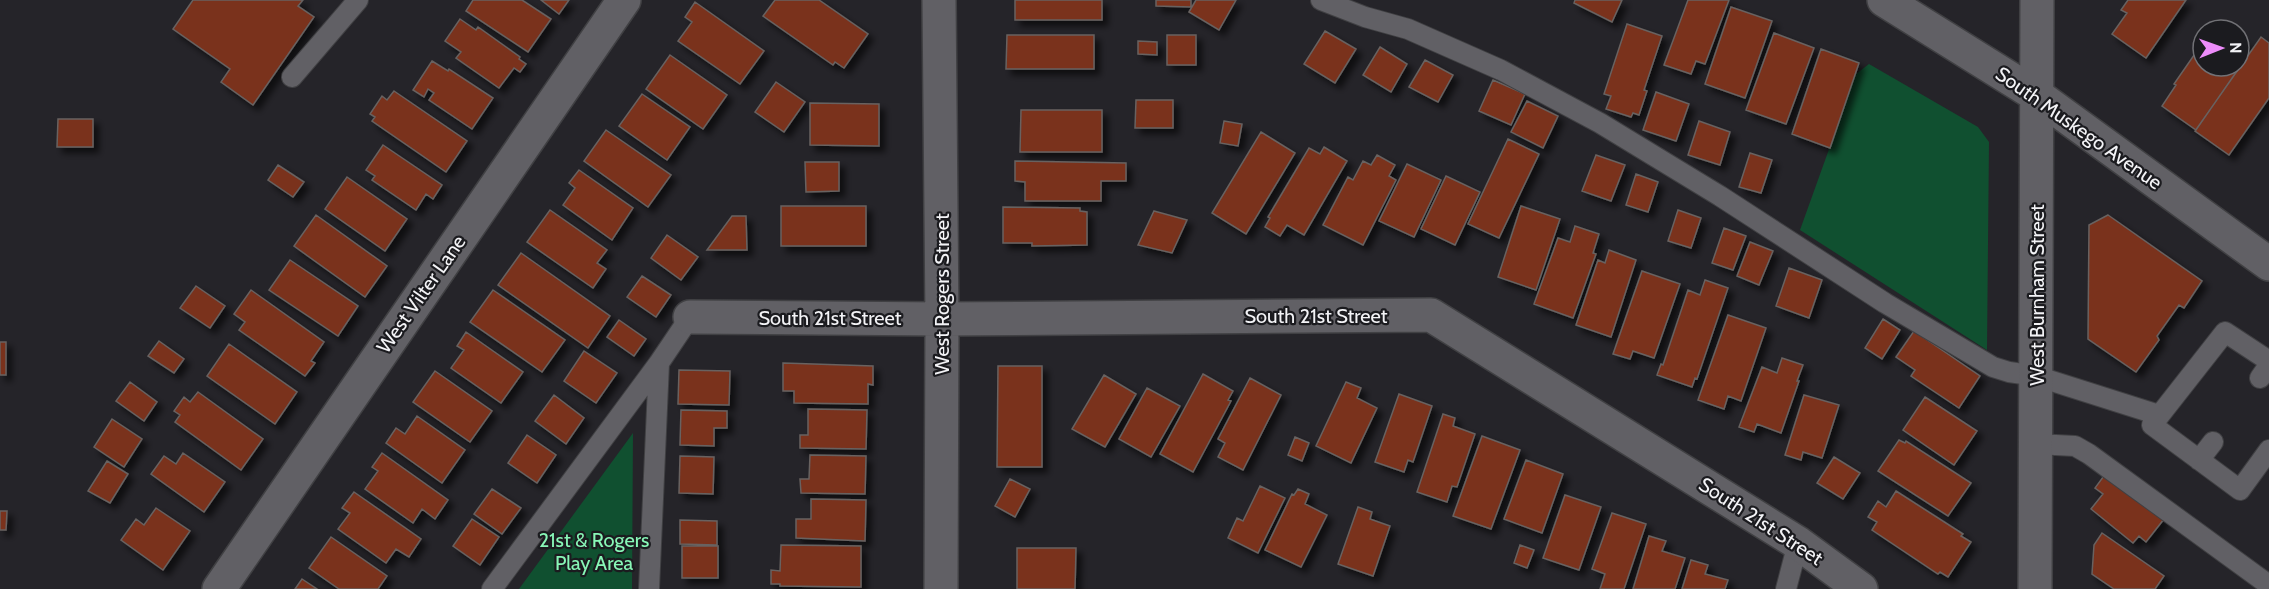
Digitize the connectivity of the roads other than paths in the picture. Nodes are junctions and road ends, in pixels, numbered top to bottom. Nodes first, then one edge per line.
1 (358, 0) edge
2 (624, 0) edge
3 (939, 0) edge
4 (1321, 0) edge
5 (1884, 0) edge
6 (2037, 0) edge
7 (292, 77) dead end
8 (2037, 96) junction
9 (2269, 264) edge
10 (690, 317) joint
11 (942, 319) junction
12 (659, 363) junction
13 (2266, 368) edge
14 (2036, 376) junction
15 (2159, 415) junction
16 (2213, 442) dead end
17 (2036, 444) junction
18 (2269, 450) edge
19 (2199, 460) junction
20 (1798, 543) junction
21 (2269, 585) edge
22 (219, 589) edge
23 (492, 589) edge
24 (649, 589) edge
25 (941, 589) edge
26 (1786, 589) edge
27 (1861, 589) edge
28 (2035, 589) edge

1 - 7 lane
2 - 22 street, West Vilter Lane
3 - 11 street, West Rogers Street
4 - 14 lane
5 - 8 street, South Muskego Avenue
6 - 8 street, West Burnham Street
8 - 9 street, South Muskego Avenue
8 - 14 street, West Burnham Street
10 - 11 street, South 21st Street
10 - 12 lane
11 - 20 street, South 21st Street
11 - 25 street, West Rogers Street
12 - 23 lane
12 - 24 lane
13 - 15 lane
14 - 15 lane
14 - 17 street, West Burnham Street
15 - 19 lane
16 - 19 lane
17 - 21 lane
17 - 28 street, West Burnham Street
18 - 19 lane
20 - 26 lane
20 - 27 street, South 21st Street

